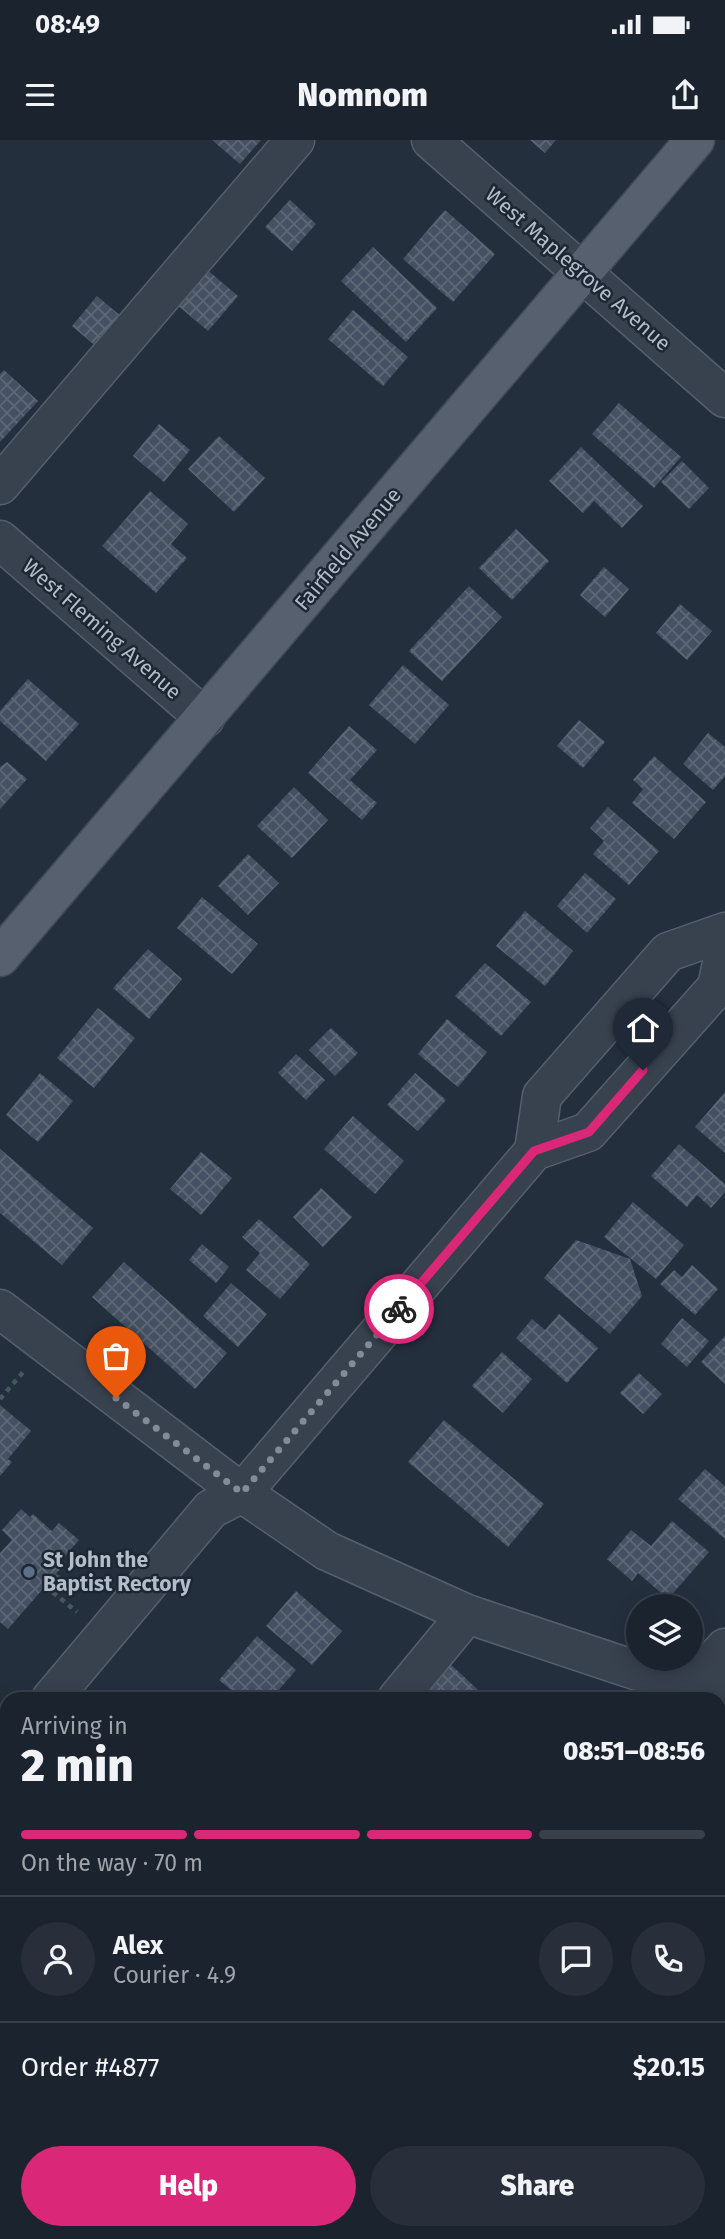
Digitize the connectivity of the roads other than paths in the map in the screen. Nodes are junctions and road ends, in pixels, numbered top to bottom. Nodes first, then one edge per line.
1 (295, 140) edge
2 (431, 140) edge
3 (695, 140) edge
4 (581, 273) junction
5 (725, 398) edge
6 (0, 485) edge
7 (0, 541) edge
8 (205, 718) junction
9 (725, 932) edge
10 (725, 949) edge
11 (0, 957) edge
12 (534, 1151) junction
13 (0, 1309) edge
14 (242, 1493) junction
15 (467, 1614) junction
16 (725, 1647) edge
17 (57, 1692) edge
18 (403, 1692) edge
19 (692, 1692) edge
20 (699, 1692) edge

1 - 6 street
2 - 4 street, West Maplegrove Avenue
3 - 4 main road, Fairfield Avenue
4 - 5 street, West Maplegrove Avenue
4 - 8 main road, Fairfield Avenue
7 - 8 street, West Fleming Avenue
8 - 11 main road, Fairfield Avenue
9 - 12 street
10 - 12 street
12 - 14 street
13 - 14 street
14 - 15 street
14 - 17 street
15 - 18 street
15 - 19 street
16 - 20 street

